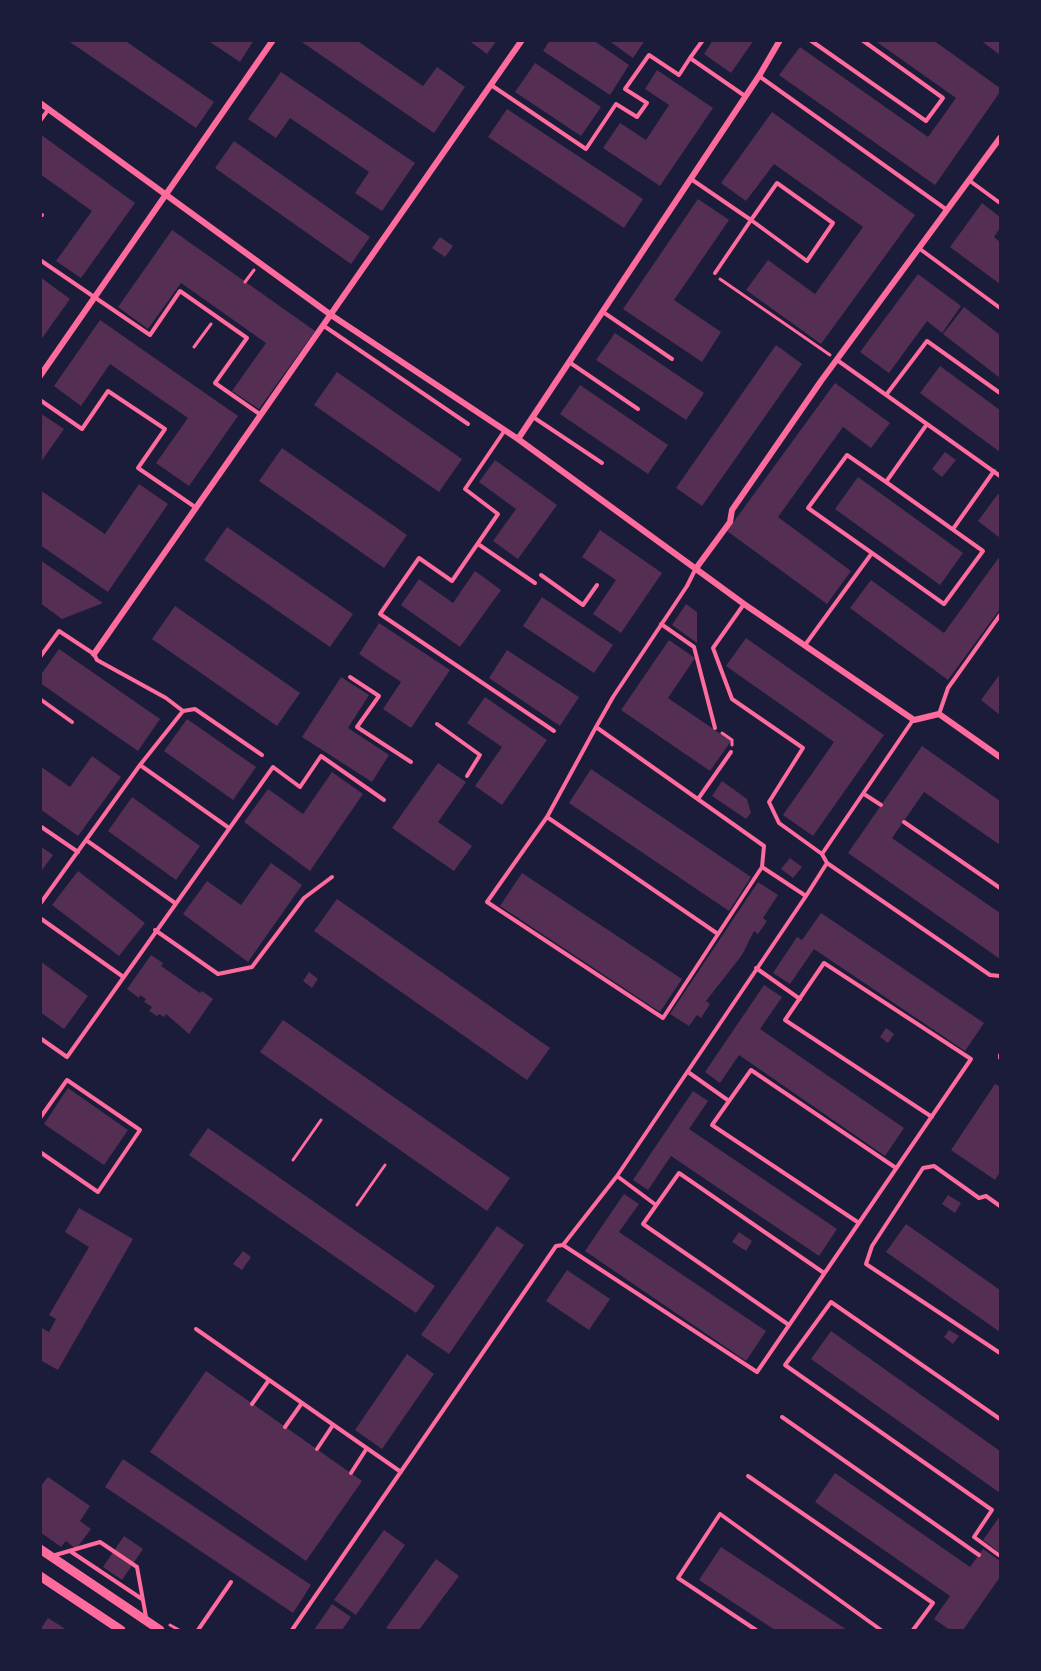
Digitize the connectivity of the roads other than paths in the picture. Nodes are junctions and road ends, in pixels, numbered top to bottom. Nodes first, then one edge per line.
1 (273, 40) edge
2 (522, 40) edge
3 (703, 40) edge
4 (780, 40) edge
5 (810, 40) edge
6 (862, 40) edge
7 (690, 58) junction
8 (759, 76) junction
9 (491, 85) junction
10 (746, 96) junction
11 (40, 103) edge
12 (49, 109) junction
13 (40, 121) edge
14 (1000, 138) edge
15 (691, 179) junction
16 (970, 181) junction
17 (167, 196) junction
18 (1000, 203) edge
19 (948, 211) junction
20 (751, 220) junction
21 (920, 249) junction
22 (40, 260) edge
23 (715, 273) road end
24 (96, 298) junction
25 (1000, 308) edge
26 (603, 312) junction
27 (331, 315) junction
28 (324, 326) junction
29 (672, 359) dead end
30 (837, 360) junction
31 (569, 362) junction
32 (40, 376) edge
33 (1000, 393) edge
34 (886, 395) junction
35 (40, 400) edge
36 (638, 409) dead end
37 (261, 415) junction
38 (533, 417) junction
39 (468, 424) dead end
40 (927, 424) junction
41 (505, 430) junction
42 (518, 439) junction
43 (602, 463) dead end
44 (994, 471) junction
45 (1000, 476) edge
46 (886, 482) junction
47 (196, 508) junction
48 (953, 529) junction
49 (478, 544) junction
50 (872, 553) junction
51 (697, 567) junction
52 (541, 575) dead end
53 (535, 583) dead end
54 (597, 585) dead end
55 (744, 604) junction
56 (1000, 615) edge
57 (662, 624) junction
58 (805, 645) junction
59 (94, 654) junction
60 (41, 656) edge
61 (350, 677) dead end
62 (40, 699) edge
63 (183, 711) junction
64 (939, 714) junction
65 (914, 720) junction
66 (72, 722) dead end
67 (437, 724) dead end
68 (596, 727) junction
69 (715, 728) road end
70 (554, 731) dead end
71 (731, 753) road end
72 (262, 755) dead end
73 (1000, 757) edge
74 (411, 762) dead end
75 (140, 765) junction
76 (467, 776) dead end
77 (864, 794) junction
78 (698, 799) junction
79 (384, 800) dead end
80 (881, 805) dead end
81 (548, 817) junction
82 (904, 822) dead end
83 (40, 826) edge
84 (229, 828) junction
85 (86, 840) junction
86 (78, 852) junction
87 (822, 854) junction
88 (827, 863) junction
89 (762, 867) junction
90 (332, 877) dead end
91 (1000, 888) edge
92 (806, 896) junction
93 (175, 903) junction
94 (40, 904) edge
95 (40, 918) edge
96 (155, 930) junction
97 (718, 934) junction
98 (756, 968) junction
99 (122, 976) junction
100 (1000, 976) edge
101 (800, 999) junction
102 (40, 1038) edge
103 (688, 1072) junction
104 (729, 1101) junction
105 (932, 1117) junction
106 (40, 1118) edge
107 (40, 1152) edge
108 (896, 1168) junction
109 (617, 1176) junction
110 (657, 1205) junction
111 (1000, 1206) edge
112 (859, 1223) junction
113 (563, 1245) junction
114 (824, 1273) junction
115 (789, 1324) junction
116 (196, 1329) dead end
117 (1000, 1353) edge
118 (269, 1380) junction
119 (302, 1403) junction
120 (252, 1404) dead end
121 (783, 1417) dead end
122 (1000, 1419) edge
123 (333, 1425) junction
124 (285, 1427) dead end
125 (317, 1449) dead end
126 (367, 1449) junction
127 (401, 1472) junction
128 (351, 1473) dead end
129 (748, 1476) dead end
130 (40, 1550) edge
131 (70, 1551) junction
132 (979, 1555) dead end
133 (51, 1556) junction
134 (1000, 1556) edge
135 (40, 1576) edge
136 (231, 1582) dead end
137 (142, 1600) junction
138 (146, 1621) junction
139 (121, 1630) edge
140 (160, 1630) edge
141 (198, 1630) edge
142 (292, 1630) edge
143 (756, 1630) edge
144 (881, 1630) edge
145 (913, 1630) edge

1 - 17 street
2 - 9 street
3 - 7 lane
4 - 8 street
5 - 6 lane
7 - 9 lane
7 - 10 lane
8 - 10 street
8 - 19 lane
9 - 27 street
10 - 15 street
11 - 12 street
12 - 13 lane
12 - 17 street
14 - 16 street
15 - 20 lane
15 - 26 street
16 - 18 lane
16 - 19 street
17 - 24 street
17 - 27 street
19 - 21 street
20 - 20 lane
20 - 23 lane
21 - 25 lane
21 - 30 street
22 - 24 lane
24 - 32 street
24 - 37 lane
26 - 29 lane
26 - 31 street
27 - 28 street
27 - 41 street
28 - 37 street
28 - 39 lane
30 - 34 lane
30 - 51 street
31 - 36 lane
31 - 38 street
33 - 34 lane
34 - 40 lane
35 - 47 lane
37 - 47 street
38 - 42 street
38 - 43 lane
40 - 44 lane
40 - 46 lane
41 - 42 street
41 - 49 lane
42 - 51 street
44 - 45 lane
44 - 48 lane
46 - 48 lane
46 - 50 lane
47 - 59 street
48 - 50 lane
49 - 53 lane
49 - 70 lane
50 - 58 lane
51 - 55 street
51 - 57 lane
52 - 54 lane
55 - 58 street
55 - 87 lane
56 - 64 lane
57 - 68 lane
57 - 69 lane
58 - 65 street
59 - 60 lane
59 - 63 lane
61 - 74 lane
62 - 66 lane
63 - 72 lane
63 - 75 lane
64 - 65 street
64 - 73 street
65 - 77 lane
67 - 76 lane
68 - 78 lane
68 - 81 lane
71 - 78 lane
75 - 84 lane
75 - 85 lane
77 - 80 lane
77 - 87 lane
78 - 89 lane
79 - 84 lane
81 - 97 lane
81 - 97 lane
82 - 91 lane
83 - 86 lane
84 - 93 lane
85 - 86 lane
85 - 93 lane
86 - 94 lane
87 - 88 lane
88 - 92 lane
88 - 100 lane
89 - 92 lane
89 - 97 lane
90 - 96 lane
92 - 98 lane
93 - 96 lane
95 - 99 lane
96 - 99 lane
98 - 101 lane
98 - 103 lane
99 - 102 lane
101 - 105 lane
101 - 105 lane
103 - 104 lane
103 - 109 lane
104 - 108 lane
104 - 112 lane
105 - 108 lane
106 - 107 lane
108 - 112 lane
109 - 110 lane
109 - 113 lane
110 - 114 lane
110 - 115 lane
111 - 117 lane
112 - 114 lane
113 - 115 lane
113 - 127 lane
114 - 115 lane
116 - 118 lane
118 - 119 lane
118 - 120 lane
119 - 123 lane
119 - 124 lane
121 - 132 lane
122 - 134 lane
123 - 125 lane
123 - 126 lane
126 - 127 lane
126 - 128 lane
127 - 142 lane
129 - 145 lane
130 - 133 main road
131 - 133 lane
131 - 137 lane
131 - 137 lane
133 - 138 main road
135 - 139 main road
136 - 141 lane
137 - 138 lane
138 - 140 main road
143 - 144 lane

